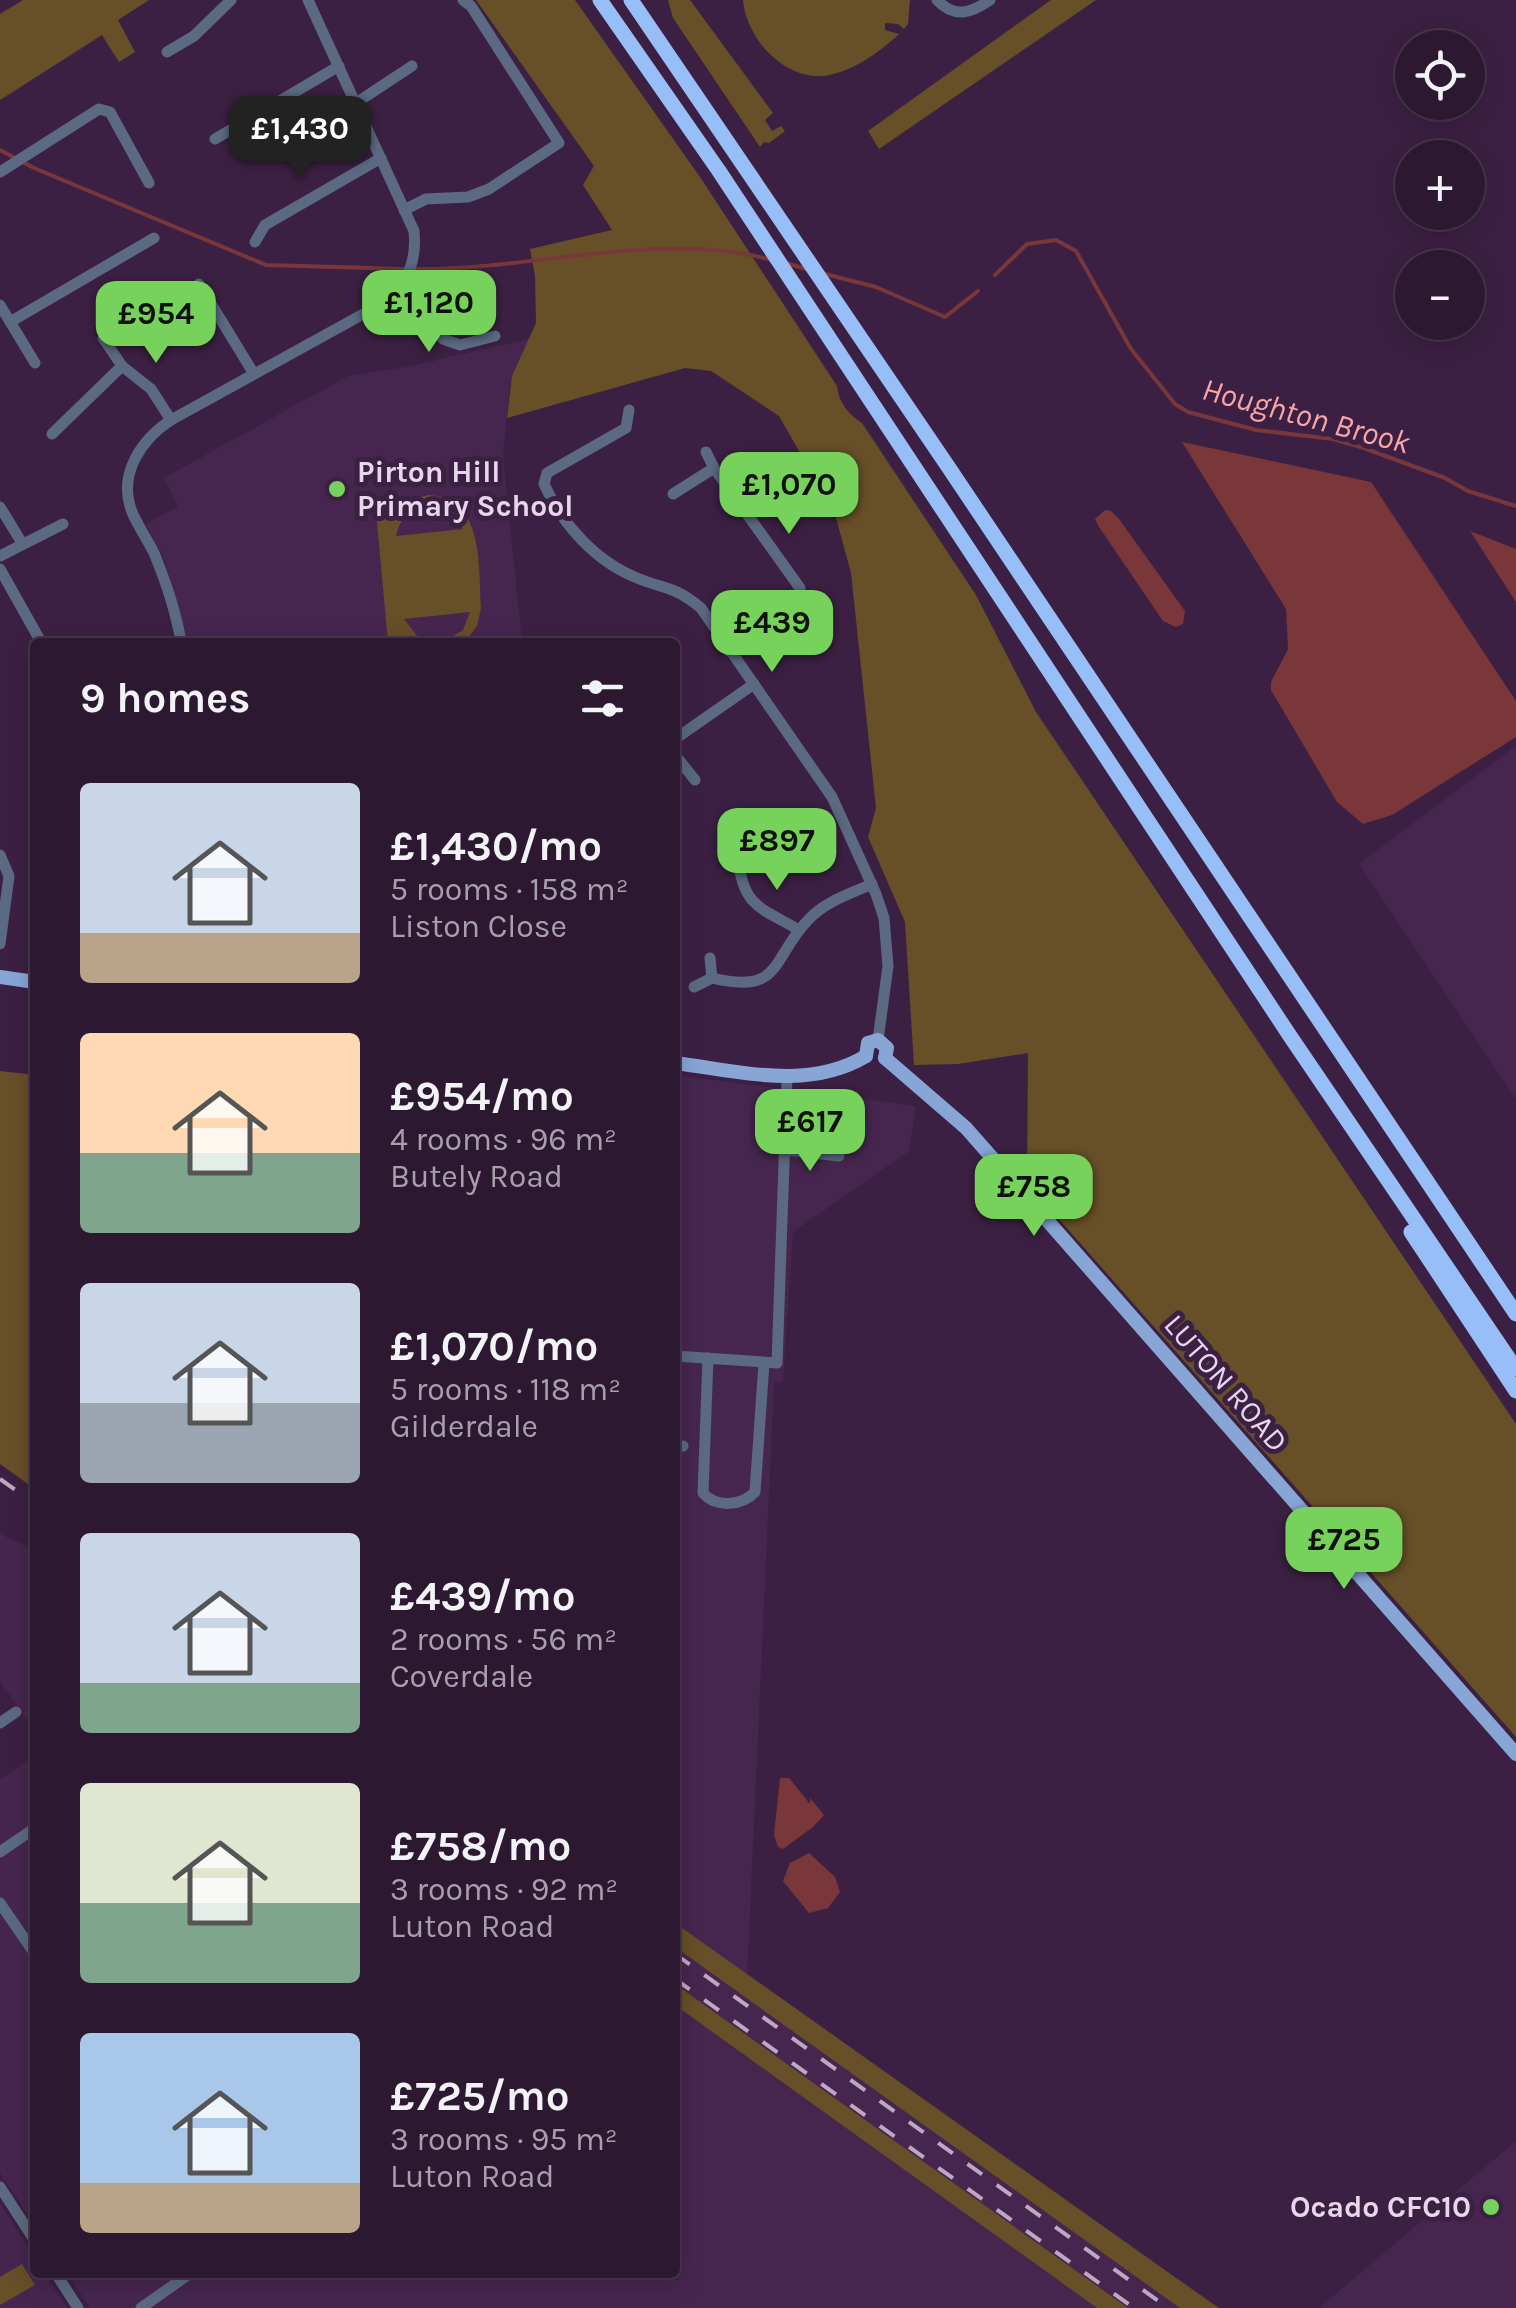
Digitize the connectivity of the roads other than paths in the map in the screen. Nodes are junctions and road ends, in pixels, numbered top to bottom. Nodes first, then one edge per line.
1 (231, 0) edge
2 (308, 0) edge
3 (463, 0) edge
4 (600, 0) edge
5 (631, 0) edge
6 (937, 0) edge
7 (990, 0) edge
8 (168, 52) dead end
9 (339, 66) junction
10 (412, 66) dead end
11 (356, 103) junction
12 (215, 139) dead end
13 (381, 158) junction
14 (4, 169) edge
15 (149, 183) dead end
16 (404, 210) junction
17 (154, 238) dead end
18 (255, 242) dead end
19 (403, 283) junction
20 (199, 284) dead end
21 (0, 305) edge
22 (10, 322) junction
23 (495, 336) dead end
24 (103, 338) dead end
25 (34, 363) dead end
26 (122, 366) junction
27 (254, 374) junction
28 (629, 410) dead end
29 (171, 420) junction
30 (52, 434) dead end
31 (706, 452) dead end
32 (714, 468) junction
33 (673, 494) dead end
34 (0, 507) edge
35 (64, 524) dead end
36 (22, 543) junction
37 (0, 556) edge
38 (0, 570) edge
39 (39, 638) edge
40 (180, 638) edge
41 (729, 651) junction
42 (754, 684) junction
43 (680, 736) edge
44 (680, 761) edge
45 (695, 780) dead end
46 (0, 855) edge
47 (739, 864) dead end
48 (872, 884) junction
49 (799, 930) junction
50 (0, 944) edge
51 (710, 958) dead end
52 (0, 978) edge
53 (712, 978) junction
54 (30, 981) edge
55 (694, 987) dead end
56 (1290, 1036) junction
57 (878, 1040) junction
58 (866, 1056) junction
59 (885, 1058) junction
60 (680, 1064) edge
61 (788, 1077) junction
62 (785, 1150) junction
63 (839, 1156) dead end
64 (1516, 1314) edge
65 (680, 1356) edge
66 (708, 1358) junction
67 (764, 1363) junction
68 (1516, 1369) edge
69 (1516, 1391) edge
70 (16, 1712) dead end
71 (0, 1723) edge
72 (1516, 1754) edge
73 (30, 1831) edge
74 (0, 1852) edge
75 (0, 1904) edge
76 (30, 1947) edge
77 (0, 2187) edge
78 (30, 2233) edge
79 (59, 2278) edge
80 (184, 2278) edge
81 (78, 2308) edge
82 (142, 2308) edge

1 - 8 street
2 - 9 street
3 - 16 street
4 - 56 highway
5 - 64 highway
6 - 7 street
9 - 11 street
9 - 12 street
10 - 11 street
11 - 13 street
13 - 16 street
13 - 18 street
14 - 15 street
16 - 19 street
17 - 22 street
19 - 23 street
19 - 27 street
20 - 27 street
21 - 22 street
22 - 25 street
24 - 26 street
26 - 29 street
26 - 30 street
27 - 29 street
28 - 41 street
29 - 40 street
31 - 32 street
32 - 33 street
32 - 41 street
34 - 36 street
35 - 36 street
36 - 37 street
38 - 39 street
41 - 42 street
42 - 43 street
42 - 48 street
44 - 45 street
46 - 50 street
47 - 49 street
48 - 49 street
48 - 57 street
49 - 53 street
51 - 53 street
52 - 54 main road
53 - 55 street
56 - 68 highway
56 - 69 highway
57 - 58 main road
57 - 59 main road
58 - 59 main road
58 - 61 main road
59 - 72 main road, LUTON ROAD
60 - 61 main road
61 - 62 street
62 - 63 street
62 - 67 street
65 - 66 street
66 - 67 street
66 - 67 street
70 - 71 street
73 - 74 street
75 - 76 street
77 - 78 street
79 - 81 street
80 - 82 street

